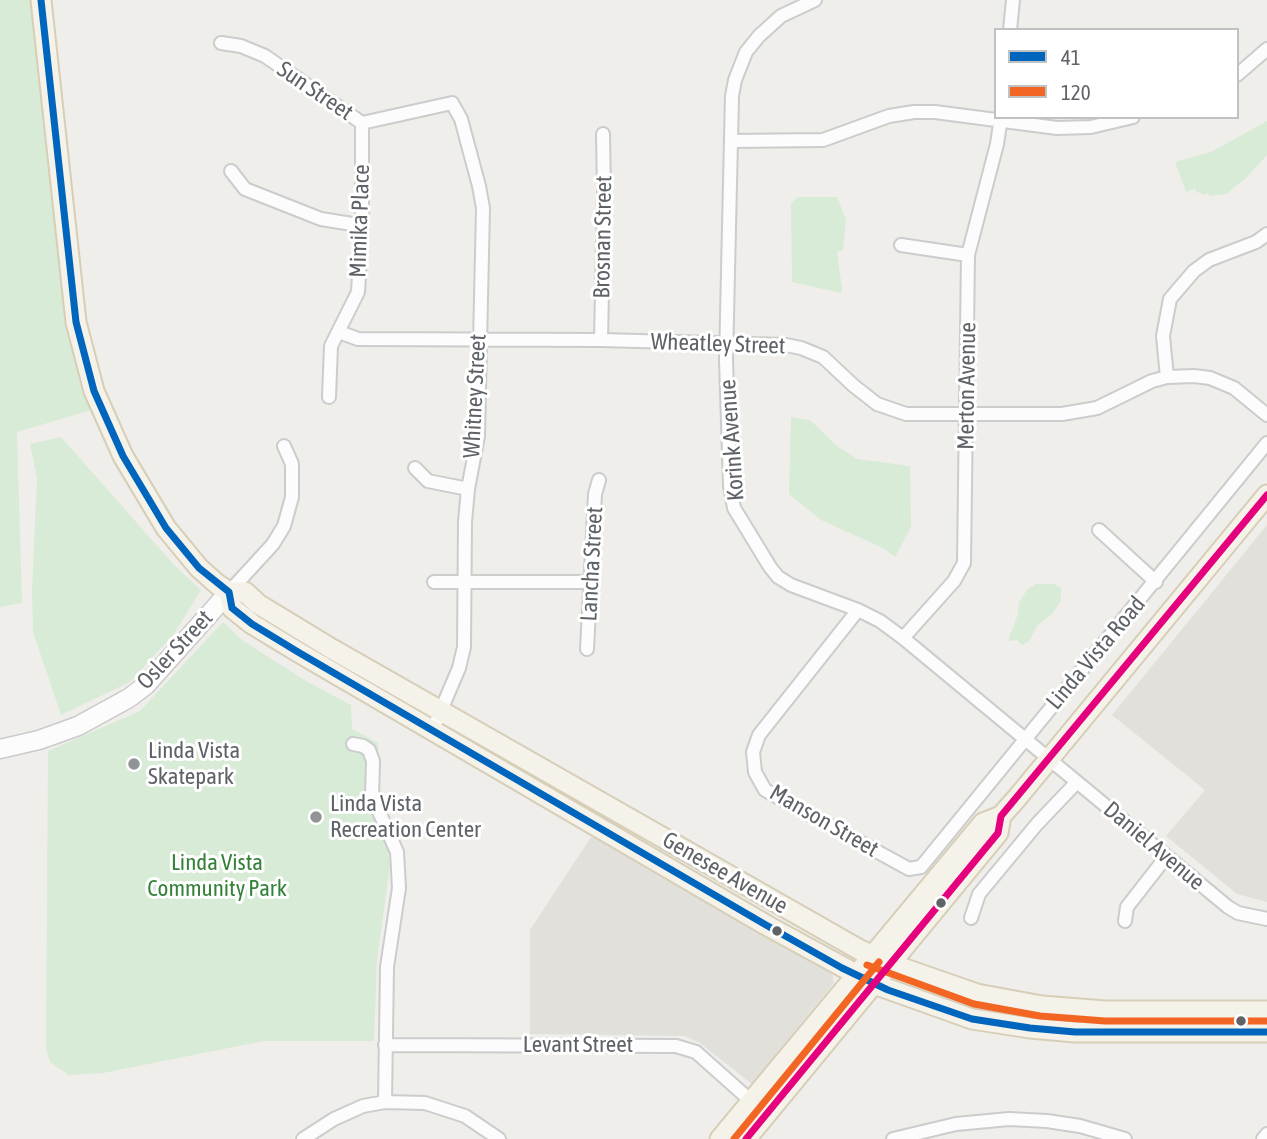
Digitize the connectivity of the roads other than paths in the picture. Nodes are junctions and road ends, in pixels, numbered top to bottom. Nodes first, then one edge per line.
1 (41, 0) edge
2 (814, 0) edge
3 (1013, 0) edge
4 (1010, 28) edge
5 (221, 43) dead end
6 (1267, 49) edge
7 (1239, 73) edge
8 (452, 103) joint
9 (994, 118) edge
10 (1000, 119) edge
11 (1125, 119) edge
12 (362, 123) junction
13 (603, 134) dead end
14 (732, 141) junction
15 (231, 171) dead end
16 (362, 223) junction
17 (1267, 234) edge
18 (901, 245) dead end
19 (968, 255) junction
20 (340, 332) junction
21 (479, 340) junction
22 (601, 340) junction
23 (727, 343) junction
24 (1167, 377) junction
25 (329, 397) dead end
26 (967, 414) junction
27 (1267, 415) edge
28 (1267, 443) edge
29 (284, 446) dead end
30 (415, 468) dead end
31 (599, 480) dead end
32 (468, 489) junction
33 (1267, 495) edge
34 (1099, 530) dead end
35 (433, 582) dead end
36 (592, 582) junction
37 (1156, 582) junction
38 (464, 583) junction
39 (229, 592) junction
40 (858, 610) junction
41 (903, 638) junction
42 (587, 649) dead end
43 (437, 720) junction
44 (1025, 738) junction
45 (354, 744) dead end
46 (0, 749) edge
47 (1049, 758) junction
48 (1077, 782) junction
49 (1001, 816) junction
50 (1166, 857) junction
51 (925, 863) joint
52 (971, 918) dead end
53 (1267, 919) edge
54 (1125, 920) dead end
55 (871, 955) junction
56 (891, 964) junction
57 (856, 974) junction
58 (874, 984) junction
59 (1267, 1011) edge
60 (1267, 1032) edge
61 (386, 1045) junction
62 (751, 1101) junction
63 (386, 1102) junction
64 (1267, 1134) edge
65 (303, 1139) edge
66 (499, 1139) edge
67 (720, 1139) edge
68 (747, 1139) edge
69 (894, 1139) edge
70 (1125, 1139) edge
71 (1263, 1139) edge

1 - 39 main road, Genesee Avenue
2 - 14 street, Korink Avenue
3 - 4 street
5 - 12 street, Sun Street
6 - 7 street
8 - 12 street, Sun Street
8 - 21 street, Whitney Street
9 - 14 street
10 - 11 street
10 - 19 street, Merton Avenue
12 - 16 street, Mimika Place
13 - 22 street, Brosnan Street
14 - 23 street, Korink Avenue
15 - 16 street
16 - 20 street, Mimika Place
17 - 24 street
18 - 19 street
19 - 26 street, Merton Avenue
20 - 21 street, Wheatley Street
20 - 25 street, Mimika Place
21 - 22 street, Wheatley Street
21 - 32 street, Whitney Street
22 - 23 street, Wheatley Street
23 - 26 street, Wheatley Street
23 - 40 street, Korink Avenue
24 - 26 street, Wheatley Street
24 - 27 street, Wheatley Street
26 - 41 street, Merton Avenue
28 - 37 street, Linda Vista Road
29 - 39 street, Osler Street
30 - 32 street
31 - 36 street, Lancha Street
32 - 38 street, Whitney Street
33 - 47 main road, Linda Vista Road
34 - 37 street
35 - 38 street
36 - 38 street
36 - 42 street, Lancha Street
37 - 44 street, Linda Vista Road
38 - 43 street, Whitney Street
39 - 43 main road, Genesee Avenue
39 - 46 street, Osler Street
40 - 41 street, Korink Avenue
40 - 51 street, Manson Street
41 - 44 street, Korink Avenue
43 - 55 main road, Genesee Avenue
43 - 57 main road, Genesee Avenue
44 - 47 street, Korink Avenue
44 - 51 street, Linda Vista Road
45 - 61 street
47 - 48 street, Daniel Avenue
47 - 49 main road, Linda Vista Road
48 - 50 street, Daniel Avenue
48 - 52 street
49 - 55 main road, Linda Vista Road
49 - 56 main road, Linda Vista Road
50 - 53 street, Daniel Avenue
50 - 54 street
55 - 56 main road, Genesee Avenue
55 - 57 main road, Linda Vista Road
56 - 58 main road, Linda Vista Road
56 - 59 main road, Genesee Avenue
57 - 58 main road, Genesee Avenue
57 - 62 main road, Linda Vista Road
58 - 60 main road, Genesee Avenue
58 - 68 main road, Linda Vista Road
61 - 62 street, Levant Street
61 - 63 street
62 - 67 main road, Linda Vista Road
63 - 65 street
63 - 66 street
64 - 71 street
69 - 70 street

